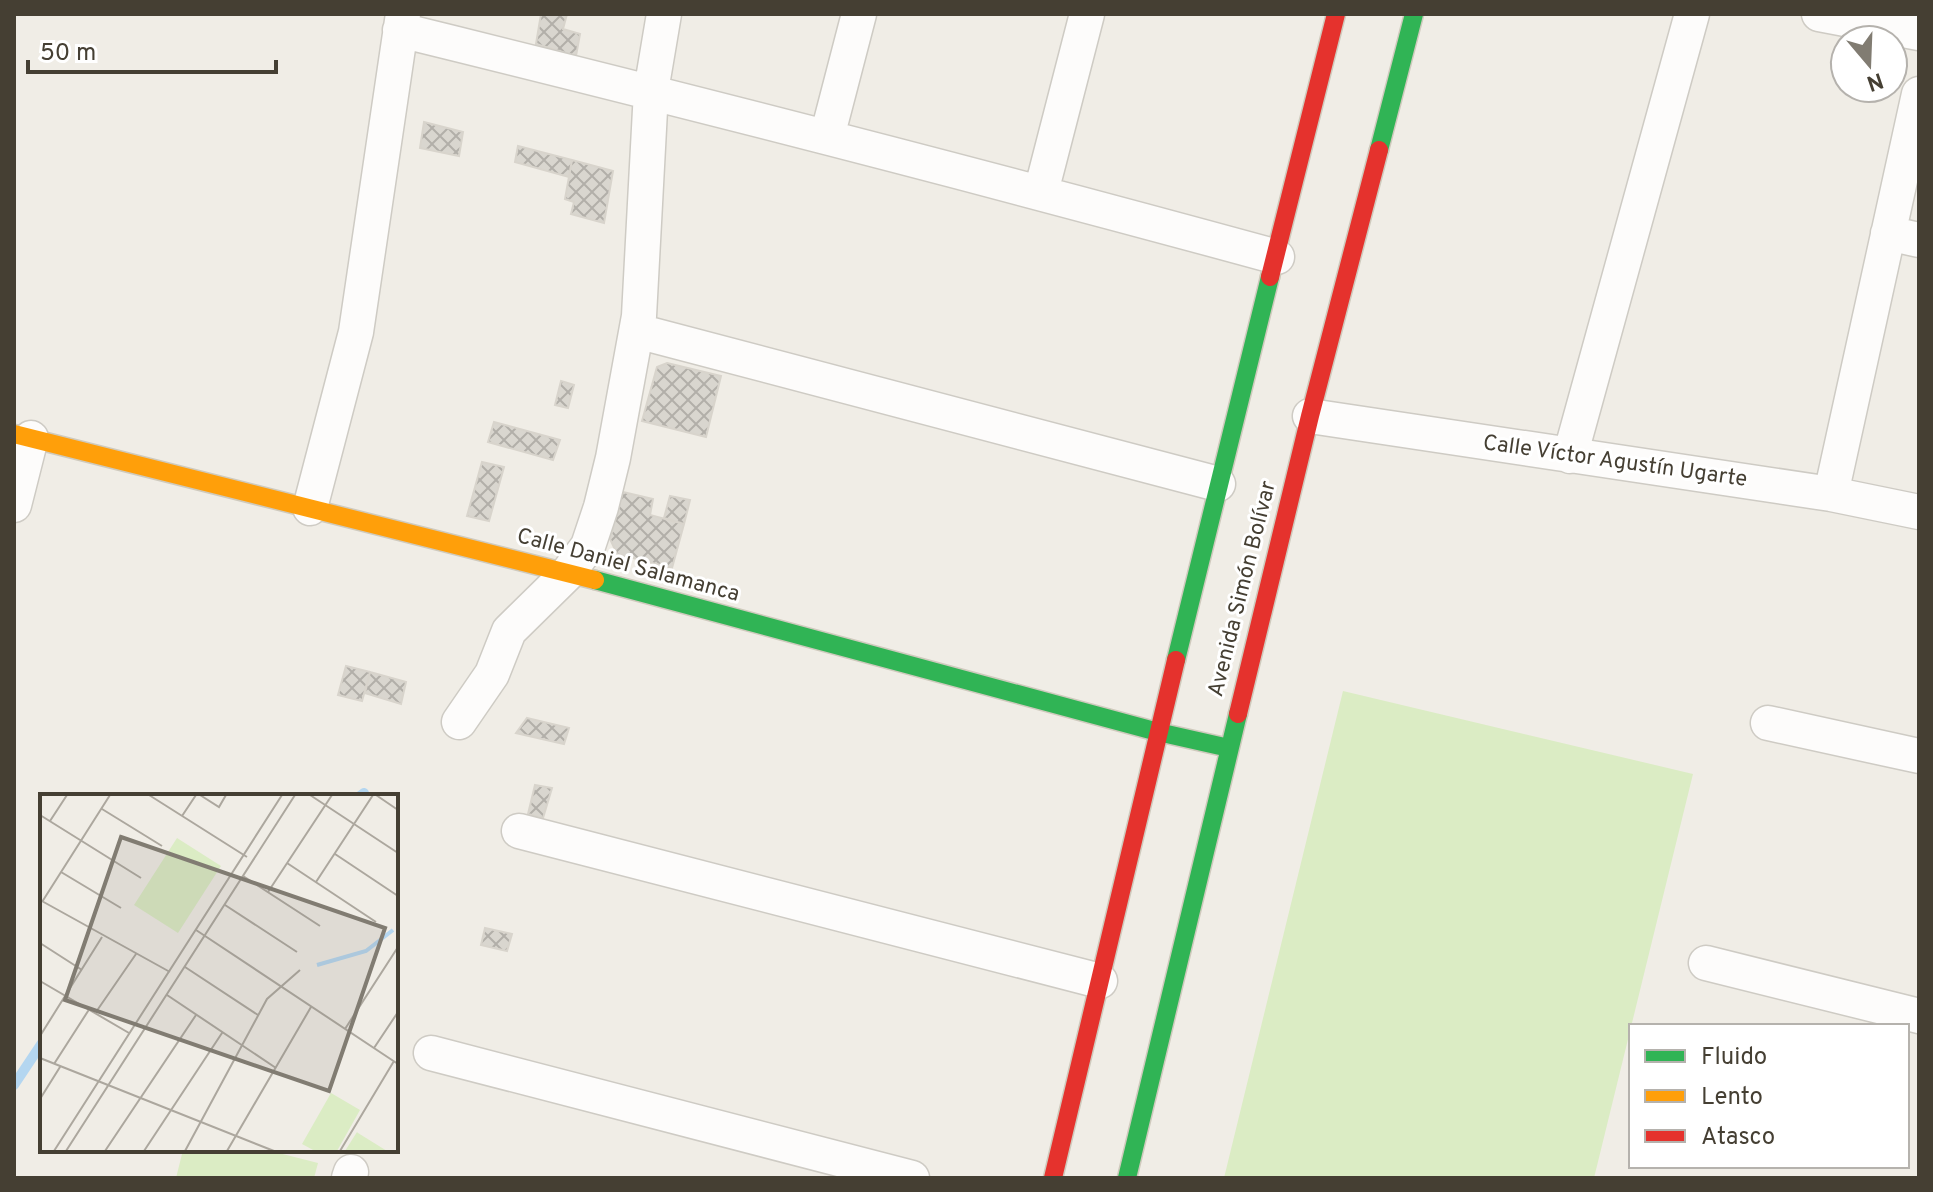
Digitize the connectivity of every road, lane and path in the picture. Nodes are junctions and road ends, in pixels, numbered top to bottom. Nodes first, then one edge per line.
1 (664, 14) edge
2 (859, 14) edge
3 (1087, 14) edge
4 (1336, 14) edge
5 (1414, 14) edge
6 (1692, 14) edge
7 (1819, 14) edge
8 (401, 22) edge
9 (1919, 33) edge
10 (651, 91) junction
11 (1919, 94) edge
12 (827, 137) junction
13 (1041, 192) junction
14 (1904, 236) edge
15 (1277, 257) junction
16 (637, 331) junction
17 (1310, 416) junction
18 (22, 436) edge
19 (1570, 456) junction
20 (1218, 484) junction
21 (1831, 494) junction
22 (14, 505) edge
23 (310, 508) junction
24 (1919, 512) edge
25 (567, 574) junction
26 (459, 722) dead end
27 (1768, 723) dead end
28 (1158, 732) junction
29 (1229, 748) junction
30 (1919, 756) edge
31 (519, 831) dead end
32 (1706, 963) dead end
33 (1100, 981) junction
34 (1919, 1016) edge
35 (431, 1053) dead end
36 (843, 1170) edge
37 (912, 1178) edge
38 (1053, 1178) edge
39 (1127, 1178) edge

1 - 10 street
2 - 12 street
3 - 13 street
4 - 15 street
5 - 17 street, Avenida Simón Bolívar
6 - 19 street
7 - 9 street
8 - 10 street
8 - 23 street
10 - 12 street
10 - 16 street
11 - 14 street
12 - 13 street
13 - 15 street
14 - 21 street
15 - 20 street
16 - 20 street
16 - 25 street
17 - 19 street, Calle Víctor Agustín Ugarte
17 - 29 street, Avenida Simón Bolívar
18 - 22 street
18 - 23 street, Calle Daniel Salamanca
19 - 21 street, Calle Víctor Agustín Ugarte
20 - 28 street
21 - 24 street, Calle Víctor Agustín Ugarte
23 - 25 street, Calle Daniel Salamanca
25 - 26 street
25 - 28 street, Calle Daniel Salamanca
27 - 30 street
28 - 29 street, Calle Daniel Salamanca
28 - 33 street
29 - 39 street, Avenida Simón Bolívar
31 - 33 street
32 - 34 street
33 - 38 street
35 - 36 street
36 - 37 street

